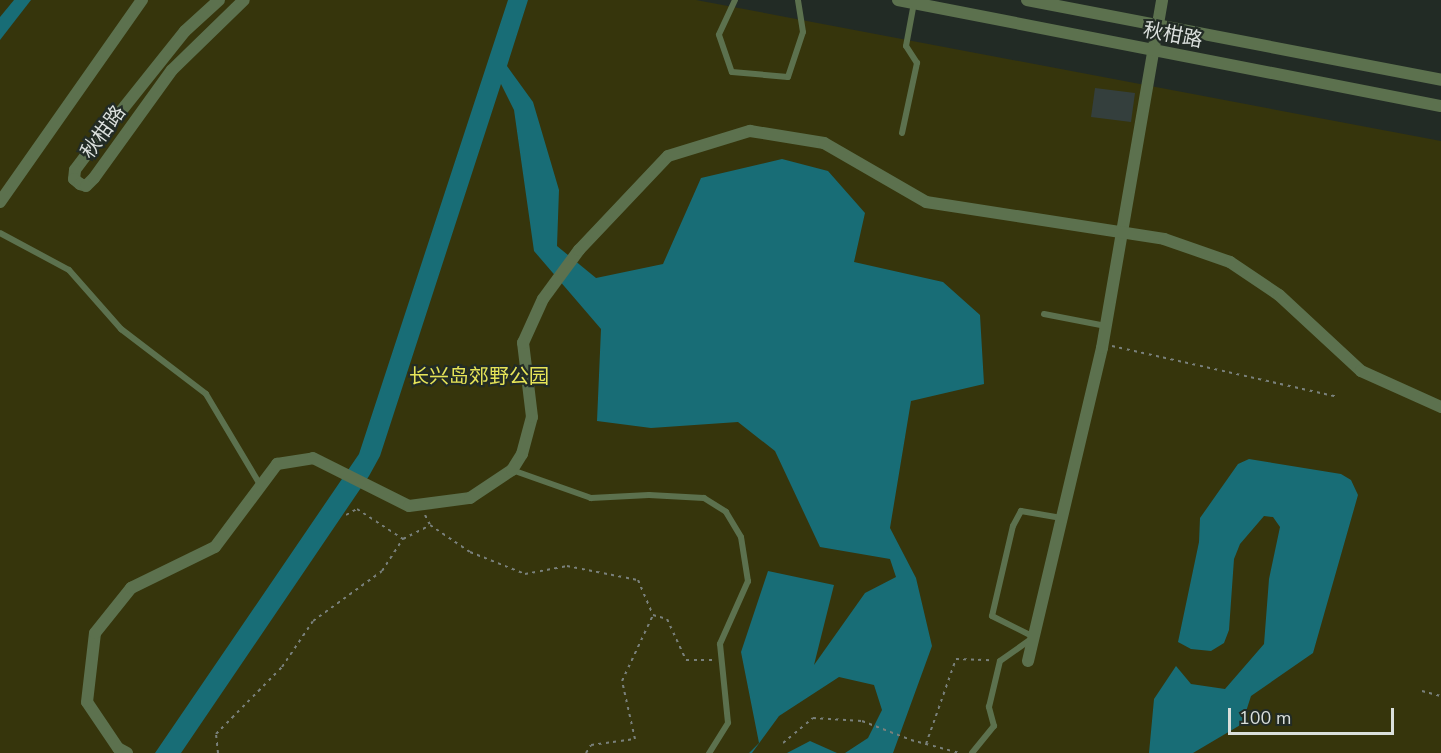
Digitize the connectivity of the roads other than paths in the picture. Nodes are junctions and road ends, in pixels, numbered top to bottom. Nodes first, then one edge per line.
1 (142, 0) edge
2 (219, 0) edge
3 (244, 0) edge
4 (735, 0) edge
5 (798, 0) edge
6 (898, 0) edge
7 (1027, 0) edge
8 (1162, 0) edge
9 (914, 3) junction
10 (1158, 25) junction
11 (1153, 52) junction
12 (1441, 80) edge
13 (1441, 106) edge
14 (902, 133) dead end
15 (0, 202) edge
16 (1122, 232) junction
17 (0, 233) edge
18 (1044, 314) dead end
19 (1106, 326) junction
20 (1441, 406) edge
21 (512, 470) junction
22 (259, 483) junction
23 (1062, 519) junction
24 (1034, 637) junction
25 (1028, 661) dead end
26 (127, 753) edge
27 (709, 753) edge
28 (972, 753) edge

1 - 15 street
2 - 3 street, 秋柑路
4 - 5 lane
6 - 9 street, 秋柑路
7 - 10 street, 秋柑路
8 - 10 street
9 - 11 street, 秋柑路
9 - 14 lane
10 - 11 street
10 - 12 street, 秋柑路
11 - 13 street, 秋柑路
11 - 16 street
16 - 19 street
16 - 20 street
16 - 21 street
17 - 22 lane
18 - 19 lane
19 - 23 street
21 - 22 street
21 - 27 lane
22 - 26 street
23 - 24 street
23 - 24 lane
24 - 25 street
24 - 28 lane

